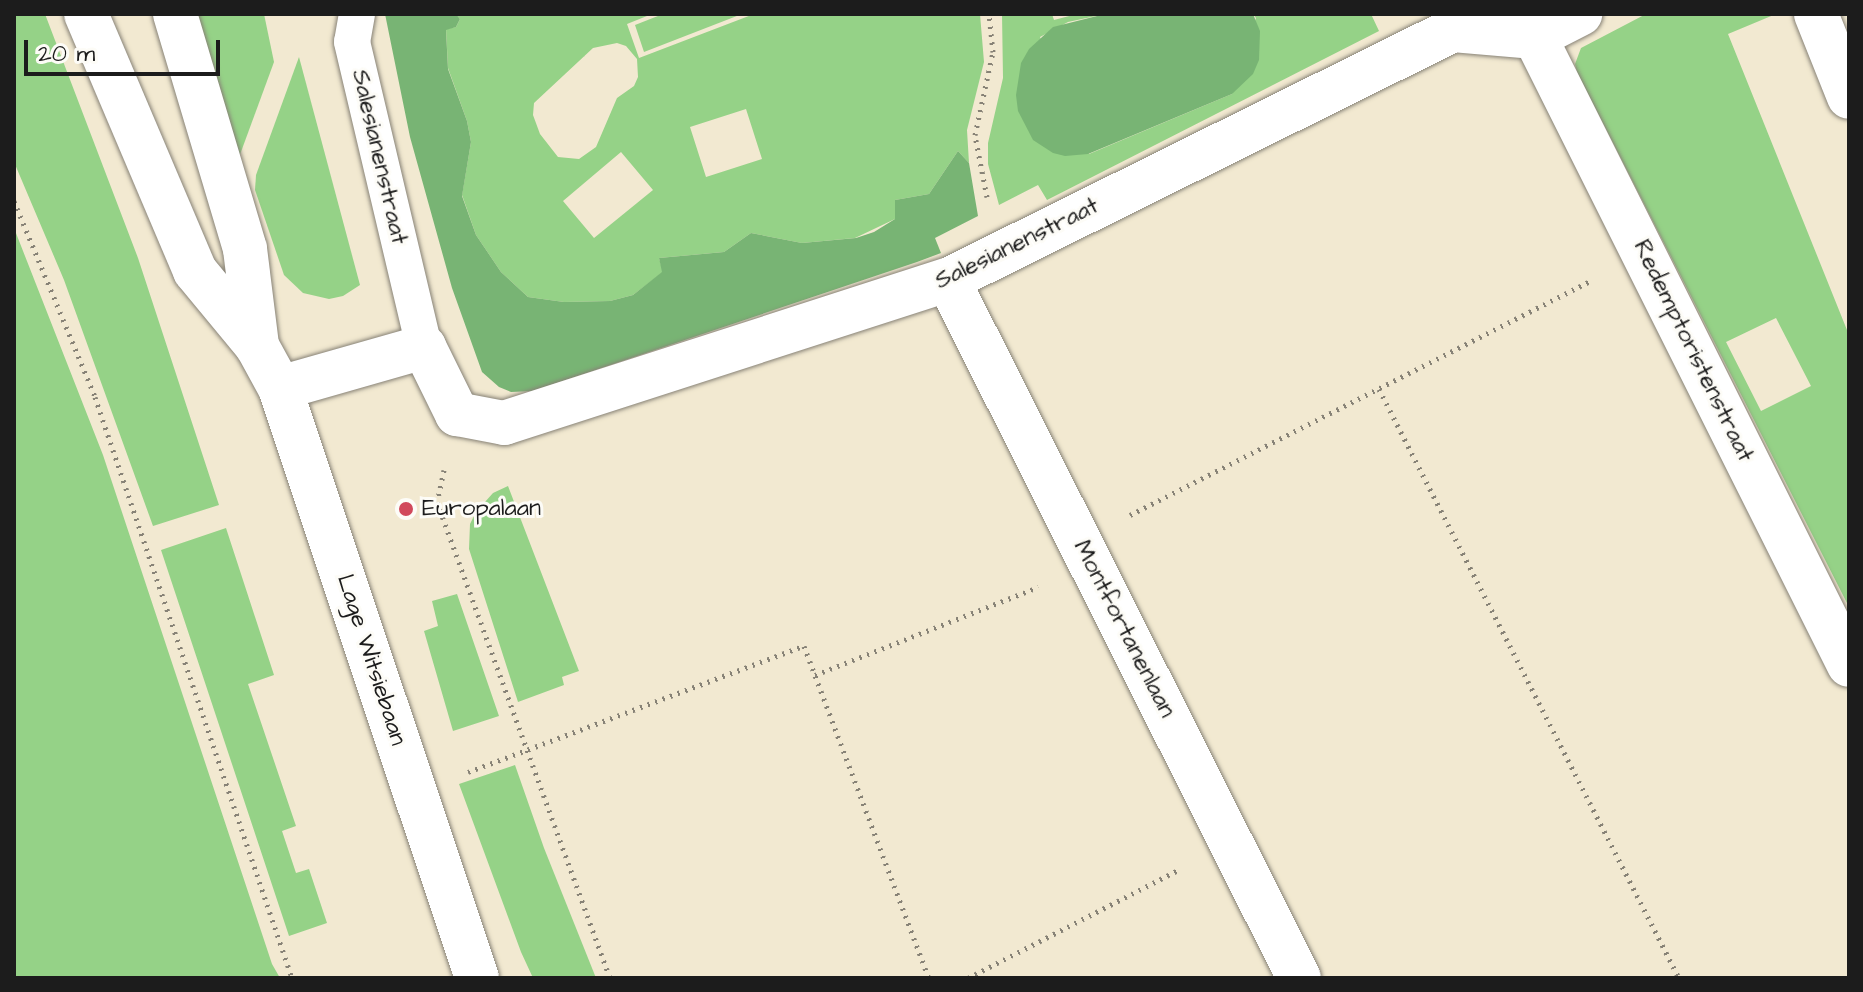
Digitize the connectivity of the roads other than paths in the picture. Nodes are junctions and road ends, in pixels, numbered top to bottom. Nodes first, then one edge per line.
1 (86, 14) edge
2 (175, 14) edge
3 (357, 14) edge
4 (1580, 14) edge
5 (1816, 14) edge
6 (1535, 37) junction
7 (1849, 97) edge
8 (948, 280) junction
9 (257, 346) junction
10 (424, 347) junction
11 (280, 388) junction
12 (1849, 665) edge
13 (477, 978) edge
14 (1299, 978) edge

1 - 9 street, Lage Witsiebaan
2 - 9 street, Lage Witsiebaan
3 - 10 lane, Salesianenstraat
4 - 6 street
5 - 7 street
6 - 8 street, Salesianenstraat
6 - 12 street, Redemptoristenstraat
8 - 10 street, Salesianenstraat
8 - 14 street, Montfortanenlaan
9 - 11 street, Lage Witsiebaan
10 - 11 street
11 - 13 street, Lage Witsiebaan

